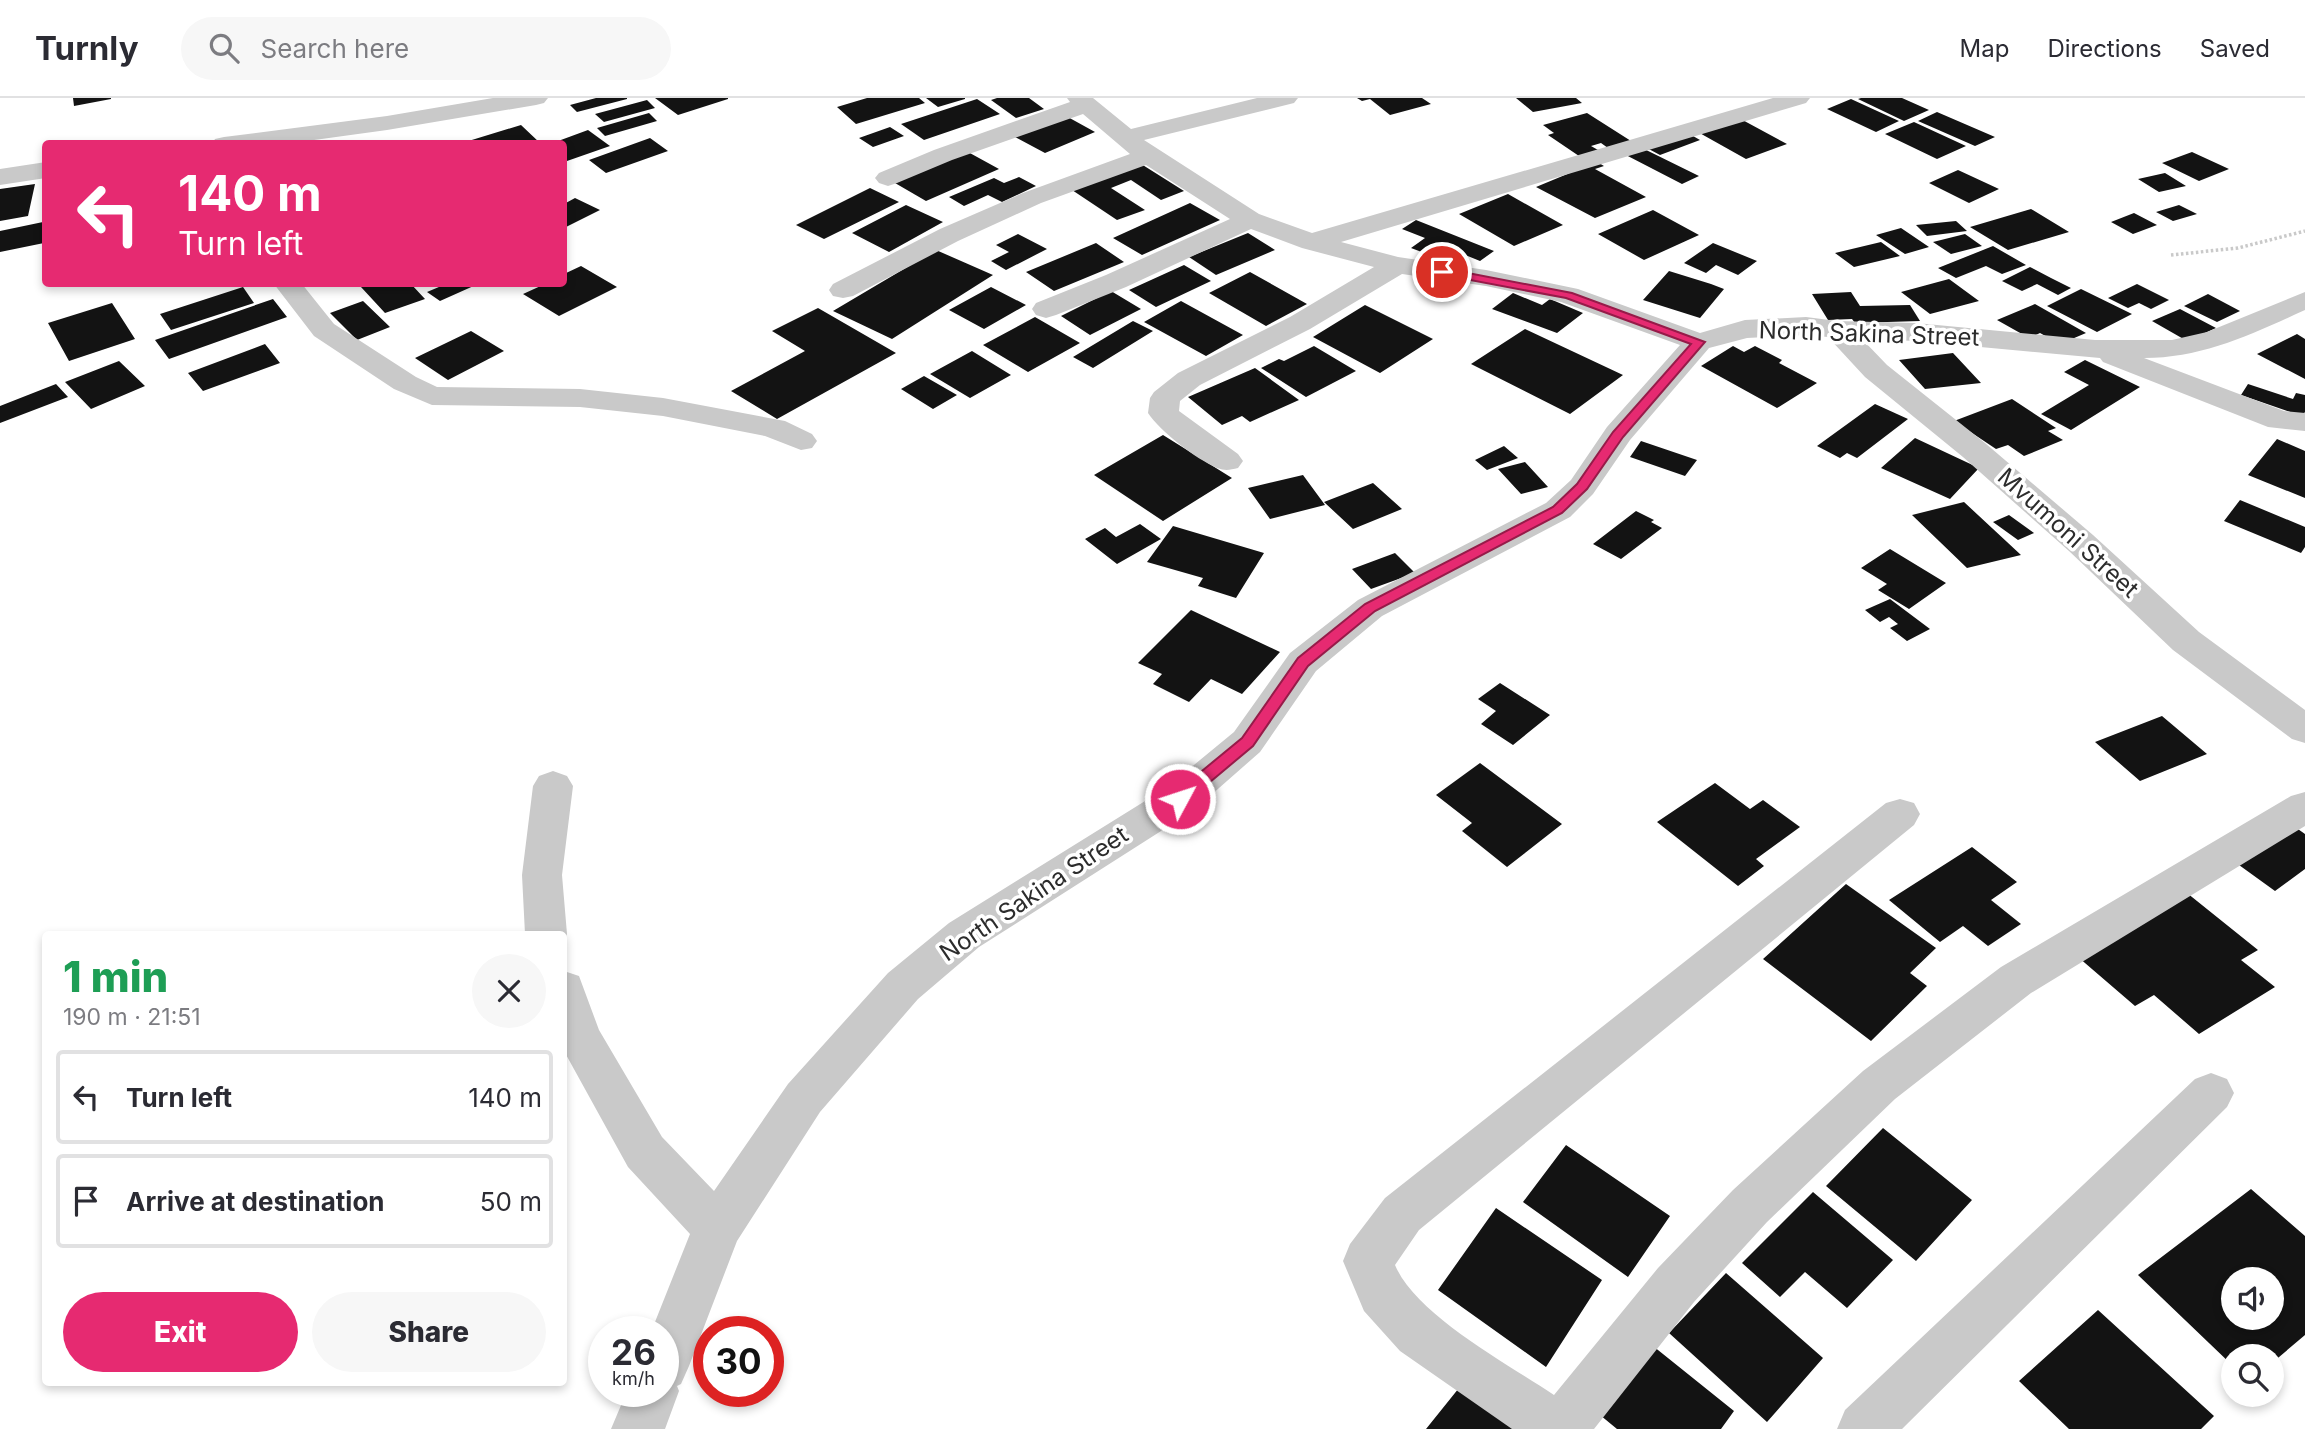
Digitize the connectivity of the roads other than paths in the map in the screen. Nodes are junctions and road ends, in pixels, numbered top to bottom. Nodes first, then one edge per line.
1 (536, 98) edge
2 (1286, 98) edge
3 (1798, 98) edge
4 (1082, 101) edge
5 (320, 137) edge
6 (1124, 138) junction
7 (279, 140) edge
8 (1148, 156) junction
9 (42, 171) edge
10 (0, 177) edge
11 (888, 178) dead end
12 (1250, 220) junction
13 (1311, 242) junction
14 (1397, 265) junction
15 (290, 287) edge
16 (843, 290) dead end
17 (2305, 300) edge
18 (1046, 309) dead end
19 (1837, 330) junction
20 (1699, 342) junction
21 (2095, 349) junction
22 (2305, 422) edge
23 (801, 441) dead end
24 (1227, 461) dead end
25 (2305, 729) edge
26 (553, 786) dead end
27 (2305, 807) edge
28 (1900, 814) dead end
29 (546, 931) edge
30 (567, 999) edge
31 (2211, 1093) dead end
32 (717, 1228) junction
33 (679, 1325) edge
34 (647, 1407) edge
35 (638, 1429) edge
36 (1559, 1429) edge
37 (1864, 1429) edge

1 - 5 street
2 - 6 street
3 - 13 street
4 - 6 street
4 - 11 street
5 - 7 street
6 - 8 street
8 - 12 street
8 - 16 street
9 - 10 street
12 - 13 street
12 - 18 street
13 - 14 street
14 - 20 street
14 - 24 street
15 - 23 street
17 - 21 street, North Sakina Street
19 - 20 street, North Sakina Street
19 - 21 street, North Sakina Street
19 - 25 street, Mvumoni Street
20 - 32 street, North Sakina Street
21 - 22 street
26 - 29 street
27 - 36 street
28 - 36 street
30 - 32 street
31 - 37 street
32 - 33 street, North Sakina Street
34 - 35 street

